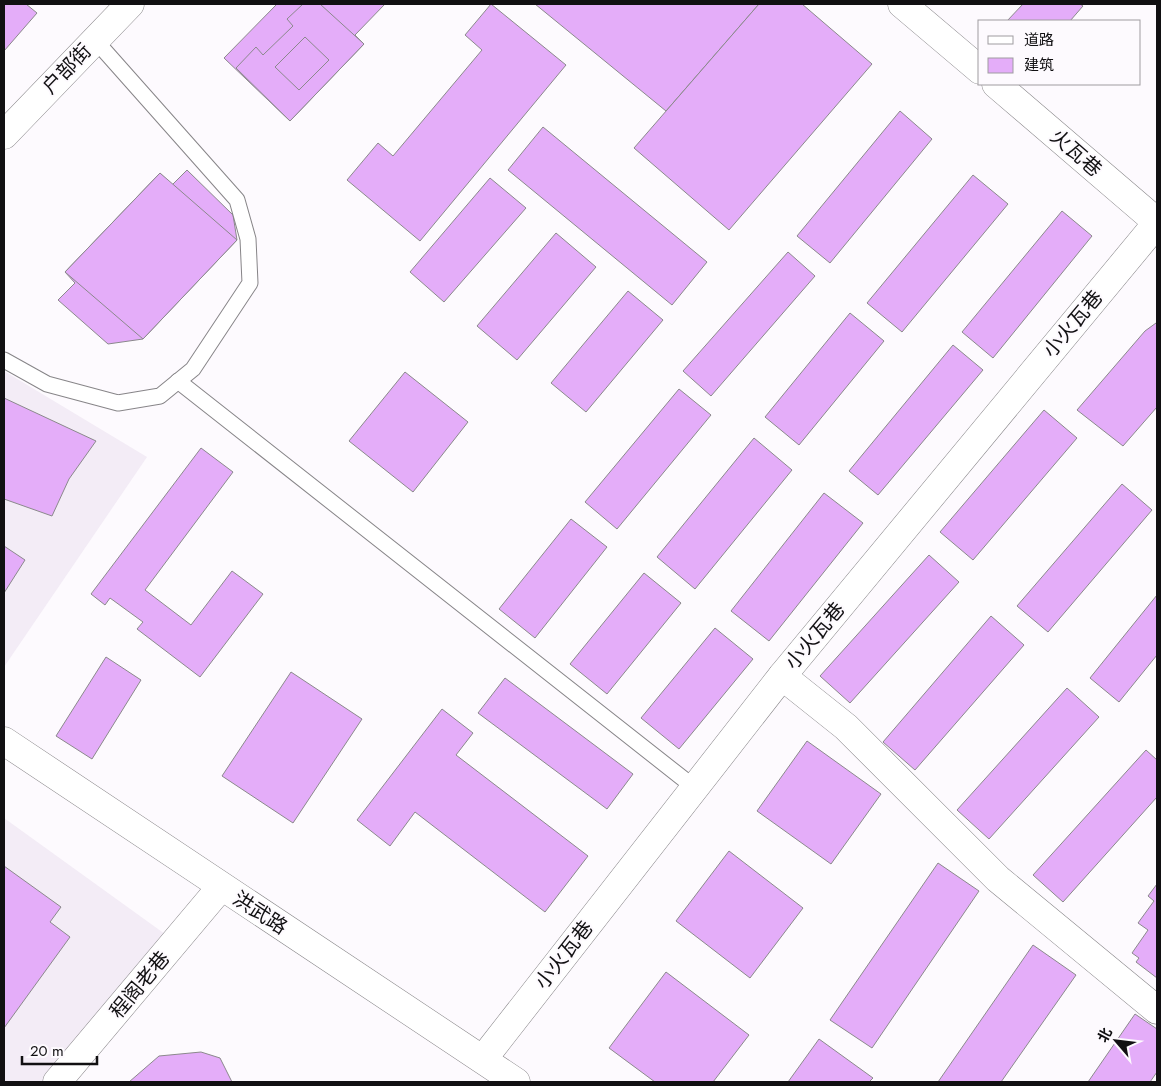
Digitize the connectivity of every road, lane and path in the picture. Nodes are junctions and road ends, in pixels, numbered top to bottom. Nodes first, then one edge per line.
1 (130, 4) edge
2 (902, 4) edge
3 (95, 40) junction
4 (978, 68) edge
5 (997, 85) edge
6 (4, 135) edge
7 (1157, 222) edge
8 (4, 360) edge
9 (178, 381) junction
10 (782, 676) junction
11 (4, 741) edge
12 (695, 788) junction
13 (221, 887) junction
14 (1157, 1010) edge
15 (483, 1059) junction
16 (57, 1082) edge
17 (516, 1082) edge

1 - 3 street, 户部街
2 - 4 street
3 - 6 street, 户部街
3 - 9 lane
5 - 7 street, 火瓦巷
7 - 10 street, 小火瓦巷
8 - 9 lane
9 - 12 lane
10 - 12 street, 小火瓦巷
10 - 14 street
11 - 13 street, 洪武路
12 - 15 street, 小火瓦巷
13 - 15 street, 洪武路
13 - 16 street, 程阁老巷
15 - 17 street, 洪武路

